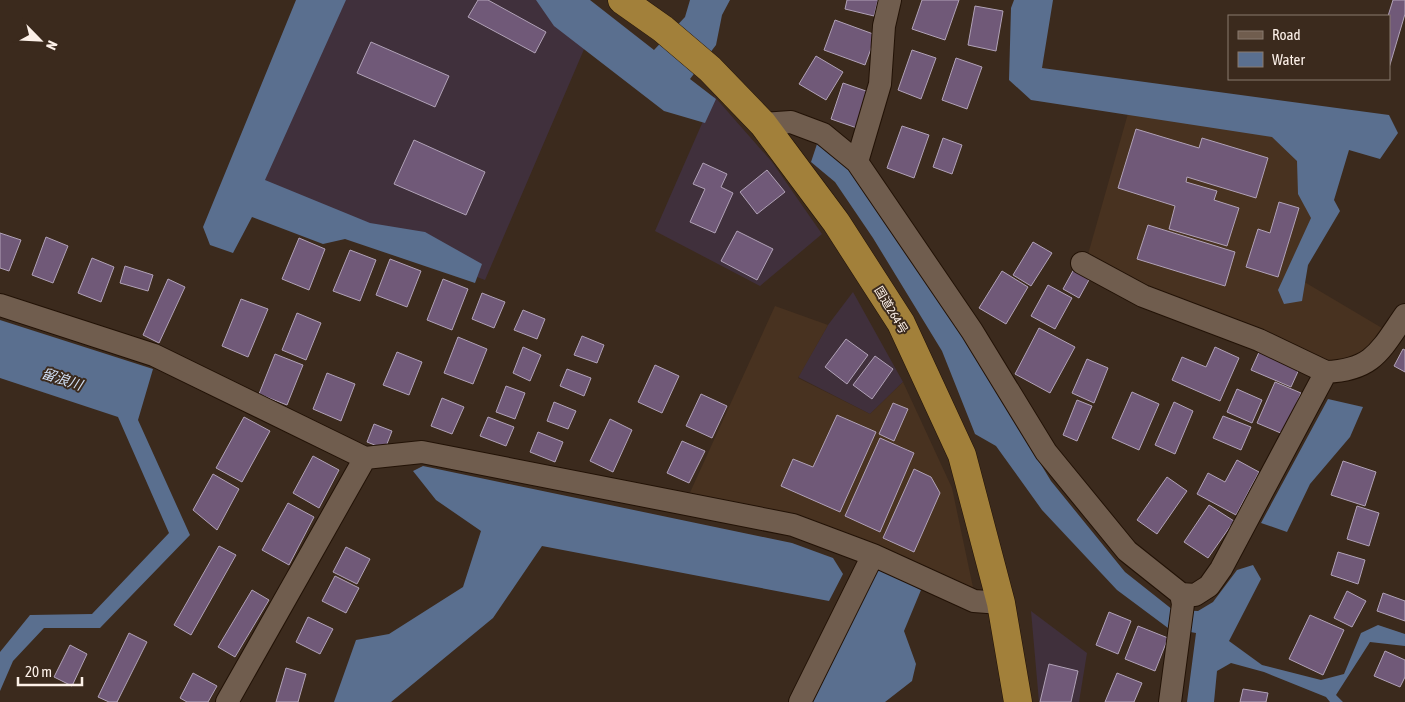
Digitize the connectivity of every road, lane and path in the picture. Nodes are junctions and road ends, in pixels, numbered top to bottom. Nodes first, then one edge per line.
1 (622, 0) edge
2 (890, 0) edge
3 (763, 124) junction
4 (857, 162) junction
5 (1082, 263) dead end
6 (0, 304) edge
7 (1405, 315) edge
8 (1326, 372) junction
9 (365, 458) junction
10 (872, 555) junction
11 (1182, 599) junction
12 (1001, 603) junction
13 (227, 702) edge
14 (800, 702) edge
15 (1018, 702) edge
16 (1170, 702) edge

1 - 3 highway, 国道264号
2 - 4 street
3 - 4 street
3 - 12 highway, 国道264号
4 - 11 street
5 - 8 street
6 - 9 street
7 - 8 street
8 - 11 street
9 - 10 street
9 - 13 street
10 - 12 street
10 - 14 street
11 - 16 street
12 - 15 highway, 国道264号

